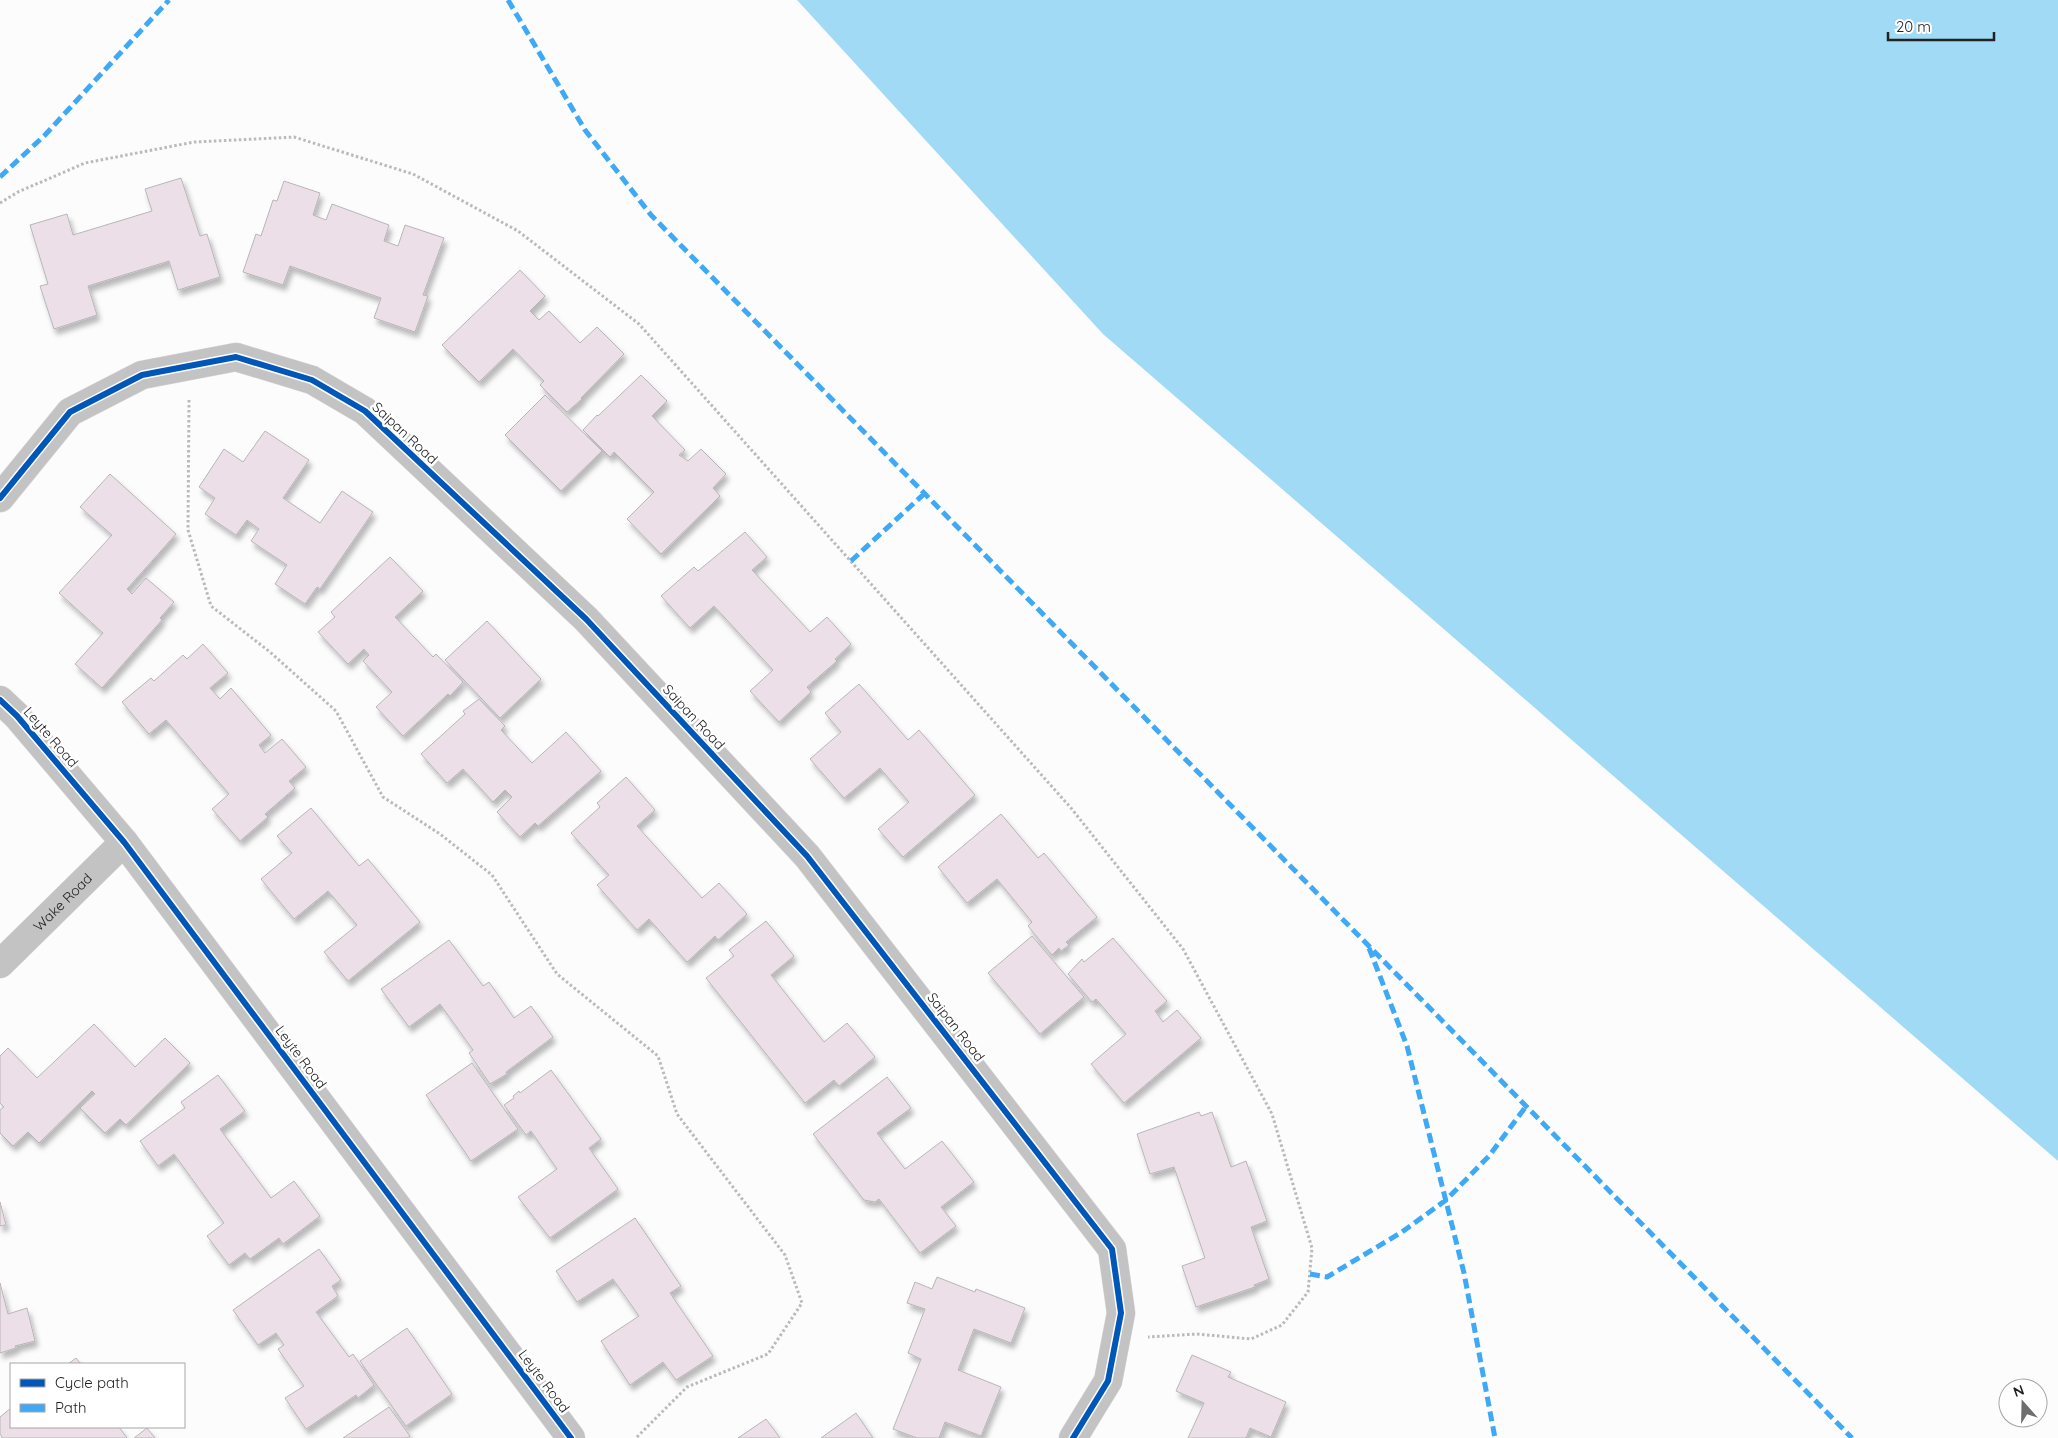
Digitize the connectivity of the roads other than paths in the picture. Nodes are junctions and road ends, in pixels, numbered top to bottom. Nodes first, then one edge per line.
1 (0, 498) edge
2 (0, 700) edge
3 (124, 842) junction
4 (0, 964) edge
5 (571, 1438) edge
6 (1073, 1438) edge

1 - 6 street, Saipan Road
2 - 3 street, Leyte Road
3 - 4 street, Wake Road
3 - 5 street, Leyte Road

